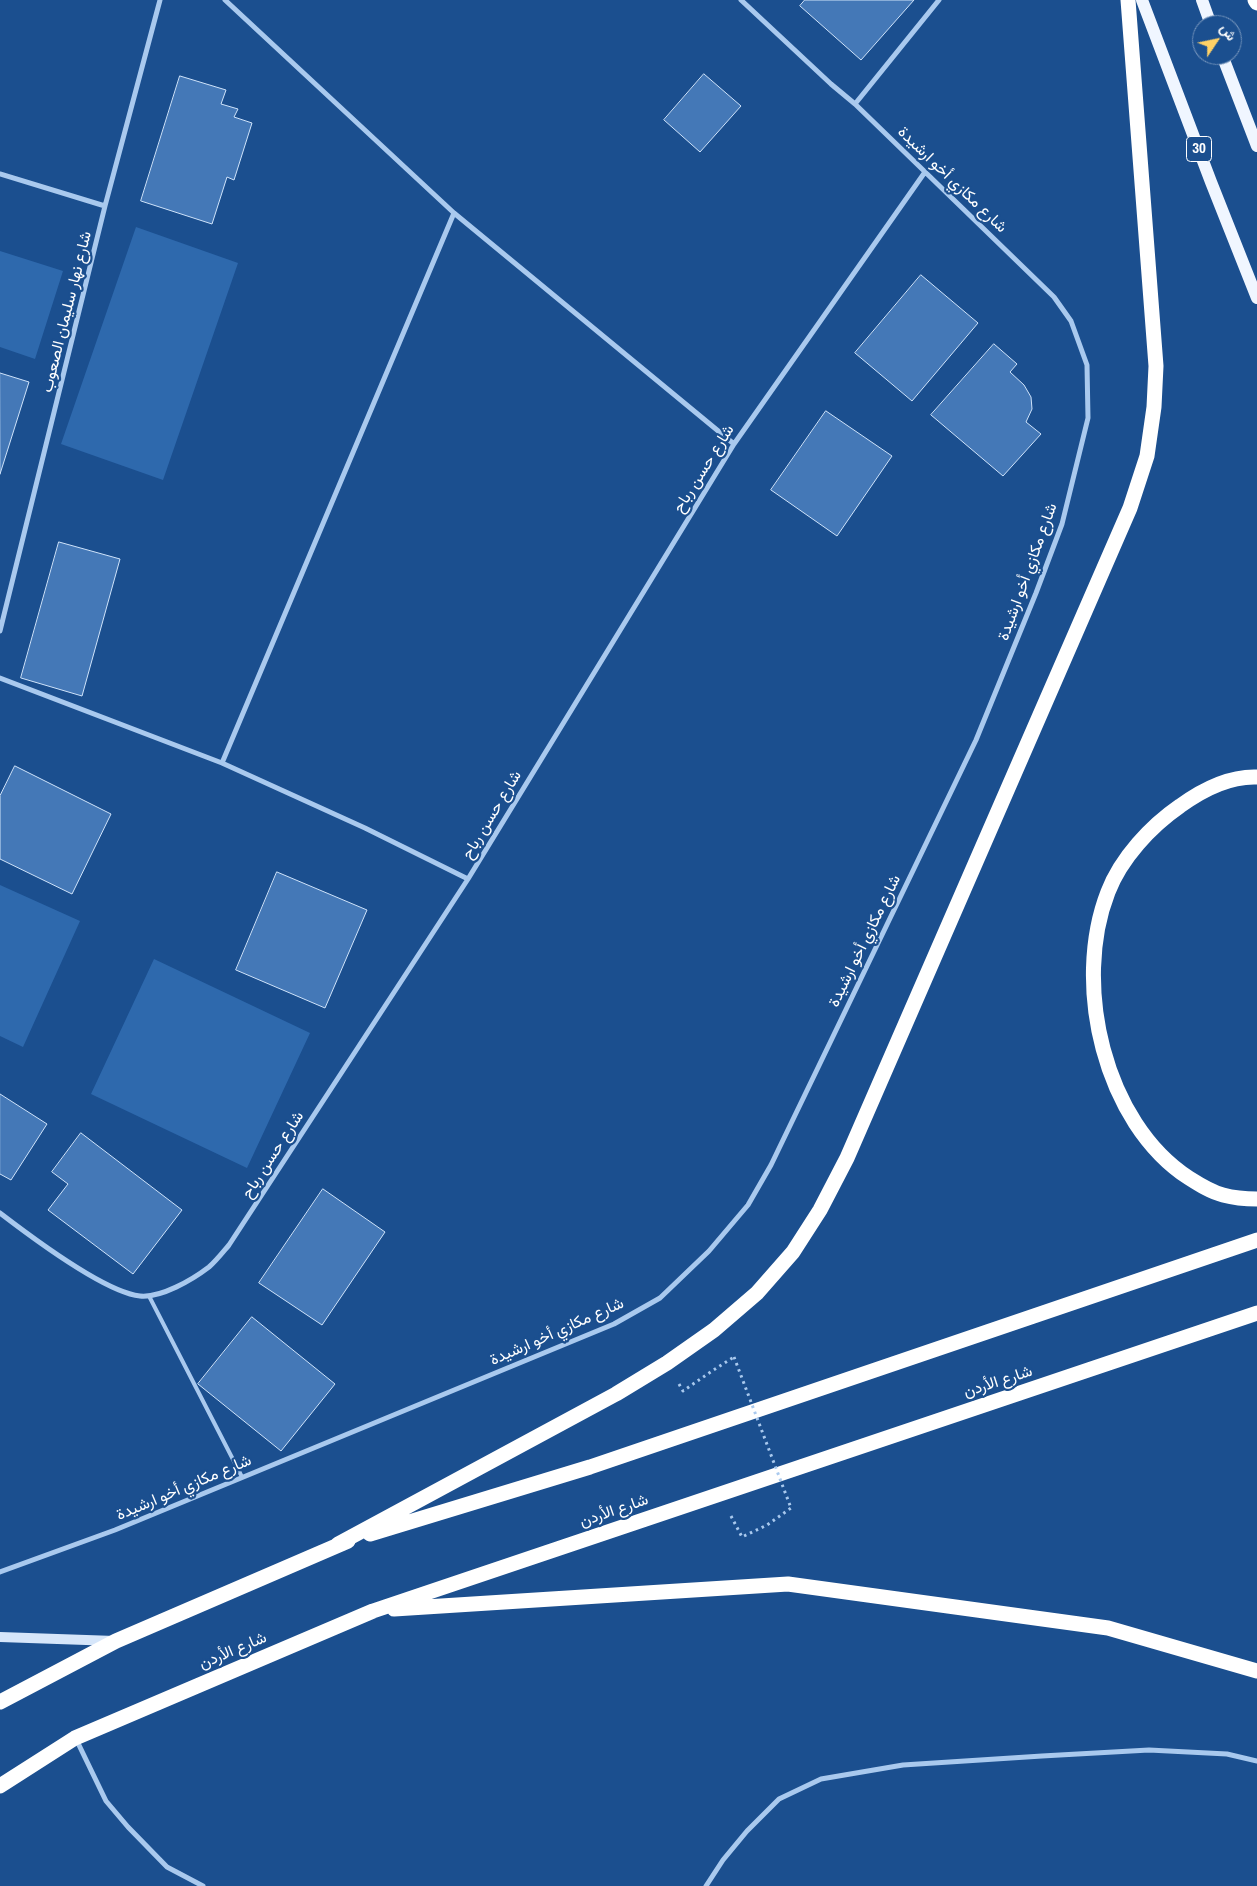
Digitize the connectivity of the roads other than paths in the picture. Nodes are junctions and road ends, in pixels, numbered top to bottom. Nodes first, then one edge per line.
1 (160, 0) edge
2 (225, 0) edge
3 (741, 0) edge
4 (939, 0) edge
5 (1128, 0) edge
6 (1142, 0) edge
7 (1202, 0) edge
8 (1255, 0) edge
9 (1257, 3) edge
10 (1207, 15) edge
11 (1226, 65) edge
12 (855, 104) junction
13 (1257, 146) edge
14 (925, 172) junction
15 (0, 174) edge
16 (106, 206) junction
17 (454, 214) junction
18 (1257, 298) edge
19 (734, 444) junction
20 (0, 631) edge
21 (0, 678) edge
22 (222, 763) junction
23 (1257, 777) edge
24 (468, 879) junction
25 (1257, 1199) edge
26 (0, 1213) edge
27 (1257, 1240) edge
28 (149, 1296) junction
29 (1257, 1313) edge
30 (242, 1477) junction
31 (338, 1544) junction
32 (0, 1572) edge
33 (372, 1610) junction
34 (0, 1637) edge
35 (116, 1641) junction
36 (1257, 1671) edge
37 (0, 1702) edge
38 (75, 1738) junction
39 (1257, 1761) edge
40 (0, 1786) edge
41 (203, 1886) edge
42 (706, 1886) edge

1 - 16 street, شارع نهار سليمان الصعوب
2 - 17 street
3 - 12 street, شارع مكازي أخو ارشيدة
4 - 12 street
5 - 31 highway
6 - 18 main road, 30
7 - 10 main road
8 - 9 highway
11 - 13 main road
12 - 14 street, شارع مكازي أخو ارشيدة
14 - 19 street, شارع حسن رباح
14 - 30 street, شارع مكازي أخو ارشيدة
15 - 16 street
16 - 20 street, شارع نهار سليمان الصعوب
17 - 19 street
17 - 22 street
19 - 24 street, شارع حسن رباح
21 - 22 street
22 - 24 street
23 - 25 highway
24 - 28 street, شارع حسن رباح
26 - 28 street, شارع حسن رباح
27 - 31 highway
28 - 30 lane
29 - 33 highway, شارع الأردن
30 - 32 street, شارع مكازي أخو ارشيدة
31 - 35 highway
33 - 36 highway
33 - 38 highway, شارع الأردن
34 - 35 street
35 - 37 highway
38 - 40 highway, شارع الأردن
38 - 41 street
39 - 42 street

